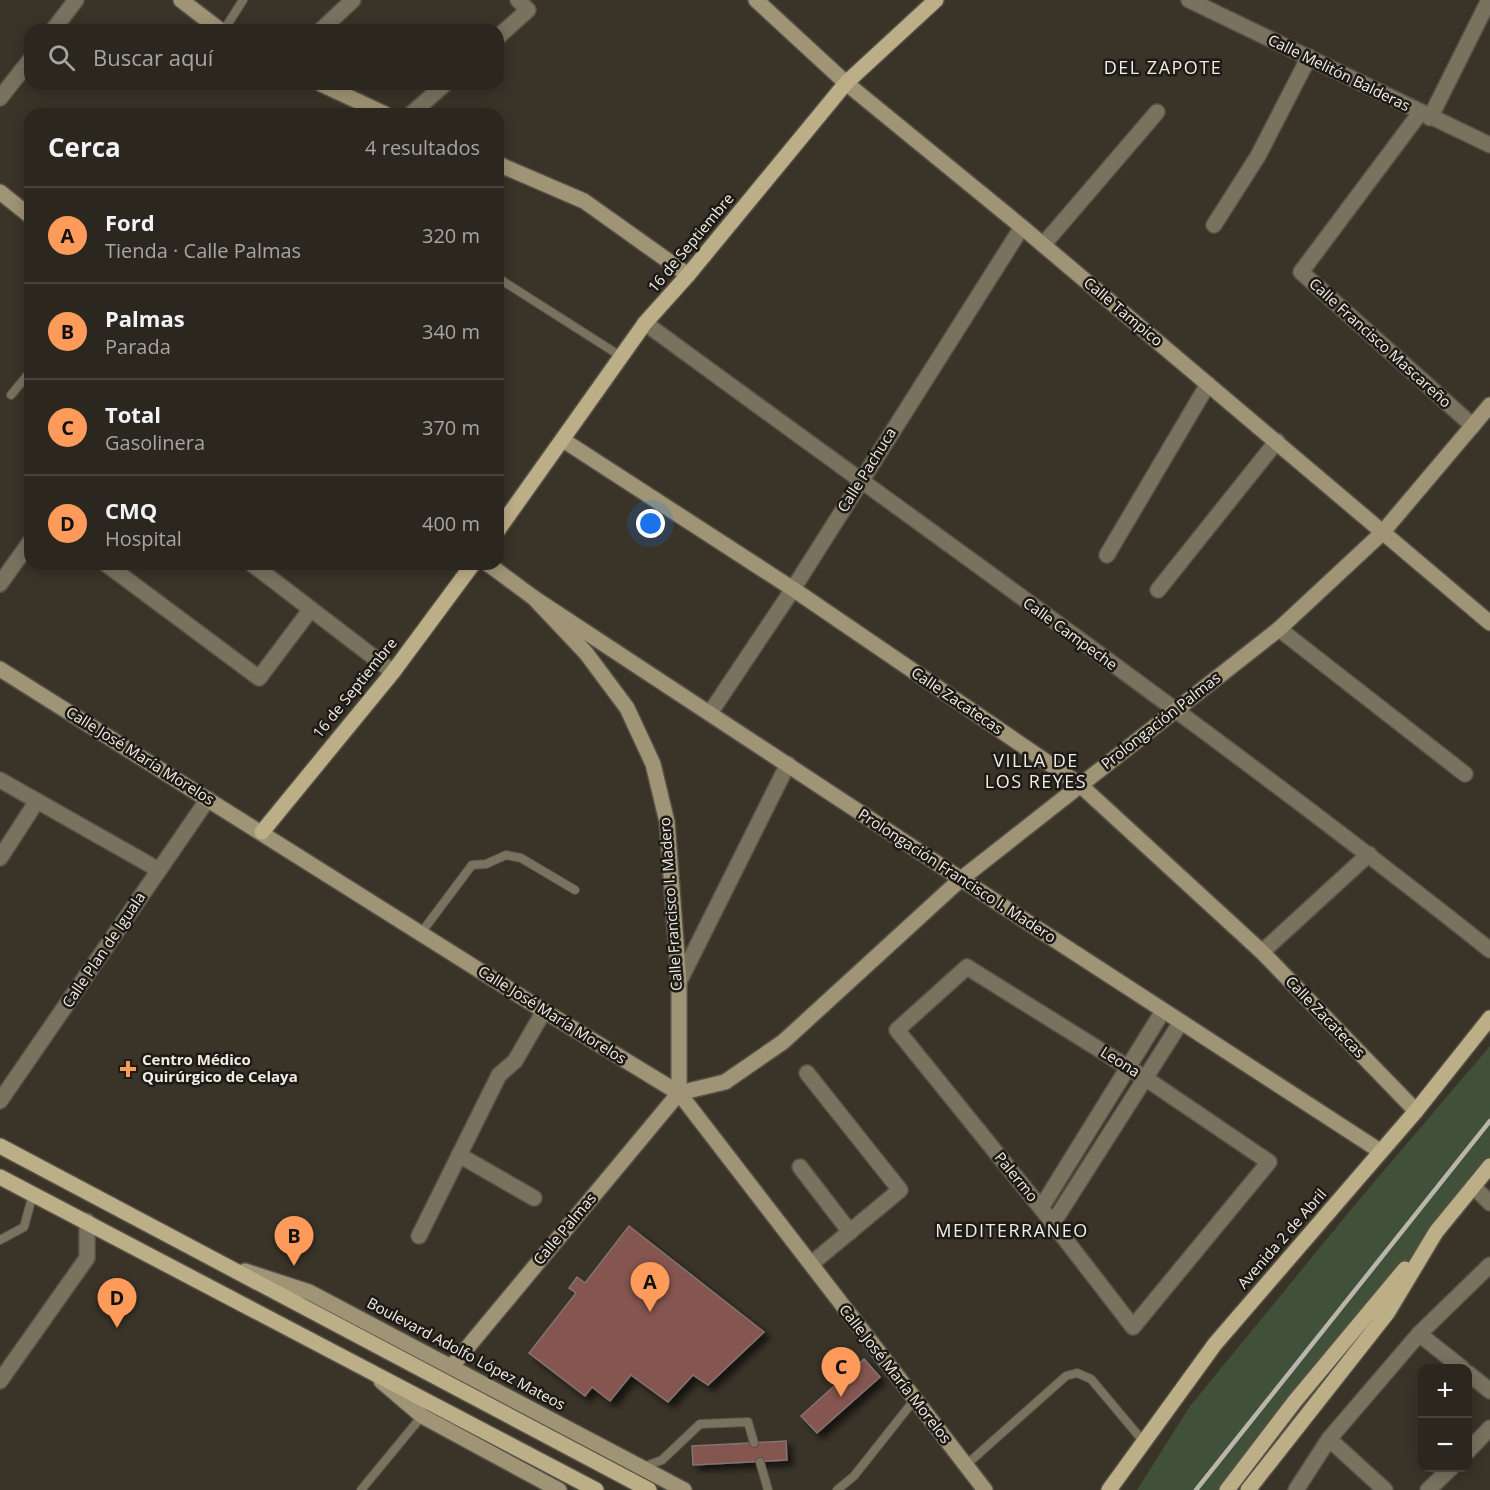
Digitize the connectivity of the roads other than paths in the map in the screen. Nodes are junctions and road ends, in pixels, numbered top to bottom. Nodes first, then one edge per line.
1 (76, 0) edge
2 (181, 0) edge
3 (243, 0) edge
4 (353, 0) edge
5 (518, 0) edge
6 (756, 0) edge
7 (936, 0) edge
8 (1189, 0) edge
9 (1489, 0) edge
10 (58, 24) edge
11 (212, 24) edge
12 (228, 24) edge
13 (327, 24) edge
14 (504, 32) edge
15 (1309, 57) junction
16 (24, 68) edge
17 (846, 83) junction
18 (334, 90) edge
19 (438, 90) edge
20 (0, 98) edge
21 (372, 108) edge
22 (418, 108) edge
23 (1157, 112) dead end
24 (1425, 116) junction
25 (1490, 145) edge
26 (504, 167) edge
27 (0, 192) edge
28 (24, 211) edge
29 (1214, 225) dead end
30 (1022, 227) junction
31 (1043, 245) junction
32 (688, 275) junction
33 (504, 282) edge
34 (645, 323) junction
35 (622, 357) junction
36 (24, 380) edge
37 (1208, 384) junction
38 (12, 395) dead end
39 (1490, 405) edge
40 (1473, 426) junction
41 (563, 440) junction
42 (1277, 441) junction
43 (860, 481) junction
44 (504, 522) edge
45 (1382, 533) junction
46 (24, 550) edge
47 (1107, 555) dead end
48 (114, 570) edge
49 (260, 570) edge
50 (469, 570) edge
51 (496, 570) edge
52 (0, 584) edge
53 (793, 589) junction
54 (1158, 590) dead end
55 (534, 598) junction
56 (311, 609) junction
57 (1490, 623) edge
58 (1279, 629) junction
59 (0, 669) edge
60 (393, 672) junction
61 (1175, 710) junction
62 (710, 713) junction
63 (789, 764) junction
64 (1465, 774) dead end
65 (0, 780) edge
66 (1079, 784) junction
67 (208, 799) junction
68 (37, 801) junction
69 (262, 832) junction
70 (1369, 854) junction
71 (0, 858) edge
72 (159, 870) junction
73 (961, 879) junction
74 (574, 890) dead end
75 (421, 933) junction
76 (1490, 950) edge
77 (1262, 952) junction
78 (679, 982) junction
79 (544, 1011) junction
80 (1163, 1011) junction
81 (1490, 1018) edge
82 (1181, 1022) junction
83 (897, 1030) joint
84 (1129, 1068) junction
85 (807, 1073) dead end
86 (1145, 1078) junction
87 (679, 1093) junction
88 (0, 1101) edge
89 (1416, 1110) junction
90 (0, 1146) edge
91 (1380, 1151) junction
92 (459, 1155) junction
93 (1490, 1166) edge
94 (800, 1167) dead end
95 (0, 1177) edge
96 (1473, 1186) junction
97 (33, 1194) junction
98 (534, 1198) dead end
99 (1490, 1203) edge
100 (1041, 1208) junction
101 (87, 1221) junction
102 (1053, 1223) junction
103 (850, 1232) junction
104 (1436, 1232) junction
105 (419, 1236) dead end
106 (0, 1240) edge
107 (224, 1264) junction
108 (811, 1264) junction
109 (1490, 1265) edge
110 (1133, 1327) joint
111 (1419, 1334) junction
112 (1457, 1364) edge
113 (452, 1366) junction
114 (370, 1371) junction
115 (1472, 1377) edge
116 (0, 1382) edge
117 (1490, 1391) edge
118 (915, 1399) junction
119 (422, 1416) junction
120 (1490, 1428) edge
121 (1329, 1439) junction
122 (1143, 1441) junction
123 (754, 1443) dead end
124 (1472, 1446) edge
125 (760, 1462) dead end
126 (966, 1465) junction
127 (643, 1467) junction
128 (1446, 1472) edge
129 (361, 1490) edge
130 (559, 1490) edge
131 (596, 1490) edge
132 (649, 1490) edge
133 (684, 1490) edge
134 (768, 1490) edge
135 (837, 1490) edge
136 (985, 1490) edge
137 (1109, 1490) edge
138 (1227, 1490) edge
139 (1248, 1490) edge
140 (1296, 1490) edge
141 (1385, 1490) edge
142 (1428, 1490) edge

1 - 10 street
2 - 11 main road
3 - 12 lane
4 - 13 street
5 - 14 street
6 - 17 main road, Calle Tampico
7 - 17 main road, 16 de Septiembre
8 - 15 street, Calle Melitón Balderas
9 - 24 street, Calle Francisco Mascareño
15 - 24 street, Calle Melitón Balderas
15 - 29 street
16 - 20 street
17 - 30 main road, Calle Tampico
17 - 32 main road, 16 de Septiembre
18 - 21 main road
19 - 22 street
23 - 31 street
24 - 25 street, Calle Melitón Balderas
24 - 40 street, Calle Francisco Mascareño
26 - 32 main road
27 - 28 main road
30 - 31 main road, Calle Tampico
30 - 43 street, Calle Pachuca
31 - 37 main road, Calle Tampico
32 - 34 main road, 16 de Septiembre
33 - 35 lane
34 - 35 main road, 16 de Septiembre
34 - 43 street, Calle Campeche
35 - 41 main road, 16 de Septiembre
36 - 38 lane
37 - 42 main road, Calle Tampico
37 - 47 street
39 - 40 main road, Prolongación Palmas
40 - 45 main road, Prolongación Palmas
41 - 44 main road, 16 de Septiembre
41 - 53 main road, Calle Zacatecas
42 - 45 main road, Calle Tampico
42 - 54 street
43 - 53 street, Calle Pachuca
43 - 61 street, Calle Campeche
45 - 57 main road, Calle Tampico
45 - 58 main road, Prolongación Palmas
46 - 52 street
48 - 56 street
49 - 56 street
50 - 60 main road, 16 de Septiembre
51 - 55 main road, Calle Francisco I. Madero
53 - 62 street, Calle Pachuca
53 - 66 main road, Calle Zacatecas
55 - 62 main road, Prolongación Francisco I. Madero
55 - 78 main road, Calle Francisco I. Madero
56 - 60 street
58 - 61 main road, Prolongación Palmas
58 - 64 street
59 - 67 main road, Calle José María Morelos
60 - 69 main road, 16 de Septiembre
61 - 66 main road, Prolongación Palmas
61 - 70 street, Calle Campeche
62 - 63 main road, Prolongación Francisco I. Madero
63 - 73 main road, Prolongación Francisco I. Madero
63 - 78 street
65 - 68 street
66 - 73 main road, Prolongación Palmas
66 - 77 main road, Calle Zacatecas
67 - 69 main road, Calle José María Morelos
67 - 72 street, Calle Plan de Iguala
68 - 71 street
68 - 72 street
69 - 75 main road, Calle José María Morelos
70 - 76 street, Calle Campeche
70 - 77 street
72 - 88 street, Calle Plan de Iguala
73 - 80 main road, Prolongación Francisco I. Madero
73 - 87 main road, Prolongación Palmas
74 - 75 lane
75 - 79 main road, Calle José María Morelos
77 - 89 main road, Calle Zacatecas
78 - 87 main road, Calle Francisco I. Madero
79 - 87 main road, Calle José María Morelos
79 - 92 street
80 - 82 main road, Prolongación Francisco I. Madero
80 - 84 street
81 - 89 main road, Avenida 2 de Abril
82 - 86 street
82 - 91 main road, Prolongación Francisco I. Madero
83 - 84 street, Leona
83 - 100 street, Palermo
84 - 86 street, Leona
84 - 100 street
85 - 103 street
86 - 102 street
86 - 110 street, Leona
87 - 108 main road, Calle José María Morelos
87 - 113 main road, Calle Palmas
89 - 91 main road, Avenida 2 de Abril
90 - 107 main road, Boulevard Adolfo López Mateos
91 - 122 main road, Avenida 2 de Abril
92 - 98 street
92 - 105 street
93 - 96 main road
94 - 103 street
95 - 97 main road
96 - 99 street
96 - 104 main road
97 - 101 main road
97 - 106 lane
100 - 102 street, Palermo
101 - 114 main road
101 - 116 street
102 - 110 street, Palermo
103 - 108 street
104 - 138 main road
104 - 139 main road
107 - 113 main road, Boulevard Adolfo López Mateos
107 - 132 main road, Boulevard Adolfo López Mateos
108 - 118 main road, Calle José María Morelos
109 - 111 street
111 - 112 street
111 - 121 street
113 - 127 main road, Boulevard Adolfo López Mateos
114 - 119 main road
114 - 131 main road
115 - 117 street
118 - 126 main road, Calle José María Morelos
118 - 135 lane
119 - 129 lane
119 - 130 main road
120 - 124 street
121 - 140 street
121 - 141 street
122 - 126 lane
122 - 137 main road, Avenida 2 de Abril
123 - 127 lane
125 - 134 lane
126 - 136 main road, Calle José María Morelos
127 - 133 main road, Boulevard Adolfo López Mateos
128 - 142 street

